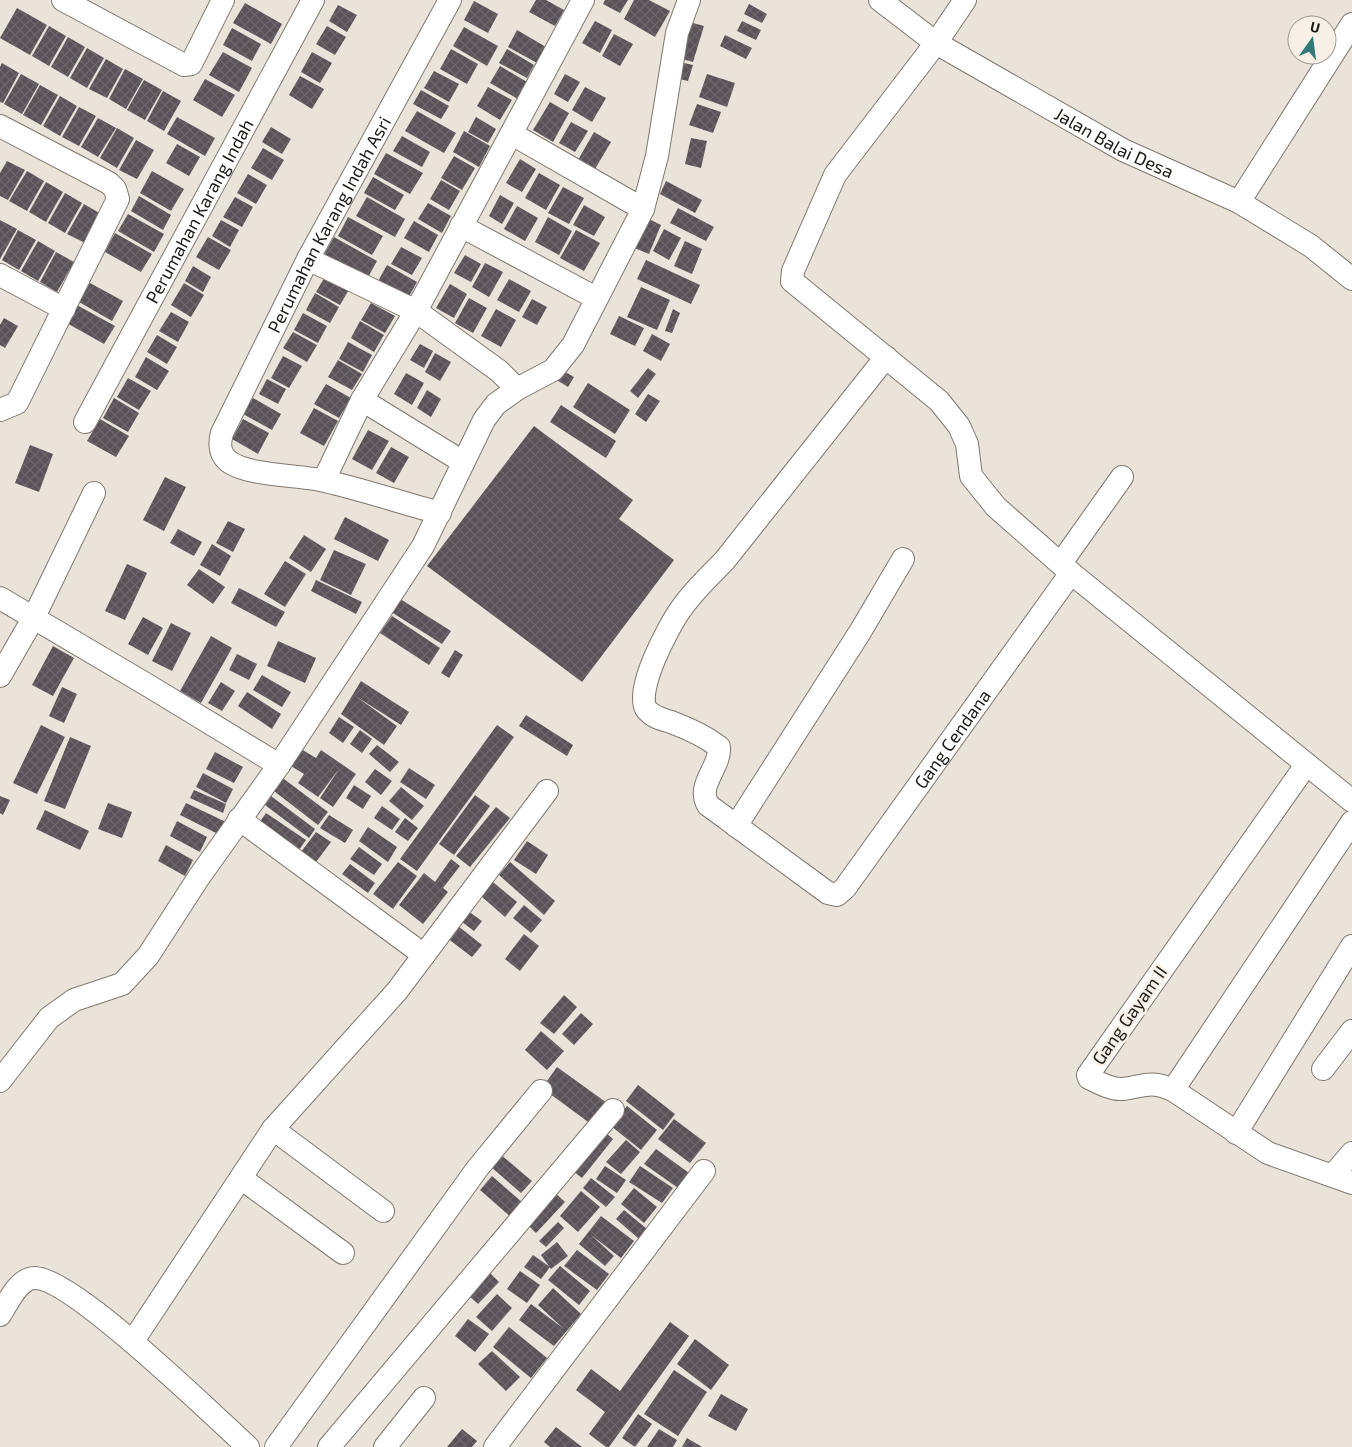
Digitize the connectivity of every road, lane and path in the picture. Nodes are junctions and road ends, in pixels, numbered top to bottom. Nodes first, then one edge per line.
1 (63, 0) edge
2 (223, 0) edge
3 (313, 0) edge
4 (450, 0) edge
5 (582, 0) edge
6 (880, 0) edge
7 (965, 0) edge
8 (685, 2) edge
9 (1352, 24) edge
10 (936, 43) junction
11 (0, 126) edge
12 (512, 134) junction
13 (1239, 202) junction
14 (643, 209) junction
15 (461, 226) junction
16 (308, 259) junction
17 (0, 275) edge
18 (1352, 279) edge
19 (596, 298) junction
20 (64, 309) junction
21 (416, 311) junction
22 (886, 357) junction
23 (517, 389) junction
24 (362, 400) junction
25 (0, 410) edge
26 (85, 422) dead end
27 (463, 462) junction
28 (1122, 477) dead end
29 (324, 480) junction
30 (94, 493) dead end
31 (440, 513) junction
32 (903, 559) dead end
33 (1066, 568) junction
34 (0, 598) edge
35 (34, 617) junction
36 (0, 676) edge
37 (1306, 764) junction
38 (278, 765) junction
39 (547, 790) dead end
40 (1351, 798) edge
41 (239, 820) junction
42 (1352, 822) edge
43 (736, 826) junction
44 (1352, 946) edge
45 (424, 955) junction
46 (1352, 1031) edge
47 (1323, 1069) dead end
48 (0, 1081) edge
49 (1173, 1090) junction
50 (541, 1091) dead end
51 (613, 1110) dead end
52 (273, 1128) junction
53 (1236, 1133) junction
54 (1352, 1152) edge
55 (704, 1171) dead end
56 (241, 1178) junction
57 (1342, 1179) edge
58 (383, 1211) dead end
59 (343, 1253) dead end
60 (0, 1315) edge
61 (133, 1341) junction
62 (424, 1398) dead end
63 (248, 1447) edge
64 (276, 1447) edge
65 (329, 1447) edge
66 (385, 1447) edge
67 (495, 1447) edge

1 - 2 street
3 - 26 street, Perumahan Karang Indah
4 - 16 street, Perumahan Karang Indah Asri
5 - 12 street
6 - 10 street, Jalan Balai Desa
7 - 10 street
8 - 14 street
9 - 13 street
10 - 13 street, Jalan Balai Desa
10 - 22 street
11 - 20 street
12 - 14 street
12 - 15 street
13 - 18 street, Jalan Balai Desa
14 - 19 street
15 - 19 street
15 - 21 street
16 - 21 street
16 - 29 street, Perumahan Karang Indah Asri
17 - 20 street
19 - 23 street
20 - 25 street
21 - 23 street
21 - 24 street
22 - 33 street
22 - 43 street
23 - 27 street
24 - 27 street
24 - 29 street
27 - 31 street
28 - 33 street, Gang Cendana
29 - 31 street
30 - 35 street
31 - 38 street
32 - 43 street
33 - 37 street
33 - 43 street, Gang Cendana
34 - 35 street
35 - 36 street
35 - 38 street
37 - 40 street
37 - 49 street, Gang Gayam II
38 - 41 street
39 - 45 street
41 - 45 street
41 - 48 street
42 - 49 street
44 - 53 street
45 - 52 street
46 - 47 street
49 - 53 street, Gang Gayam II
50 - 64 street
51 - 65 street
52 - 56 street
52 - 58 street
53 - 57 street, Gang Gayam II
54 - 57 street
55 - 67 street
56 - 59 street
56 - 61 street
60 - 61 street
61 - 63 street
62 - 66 street

